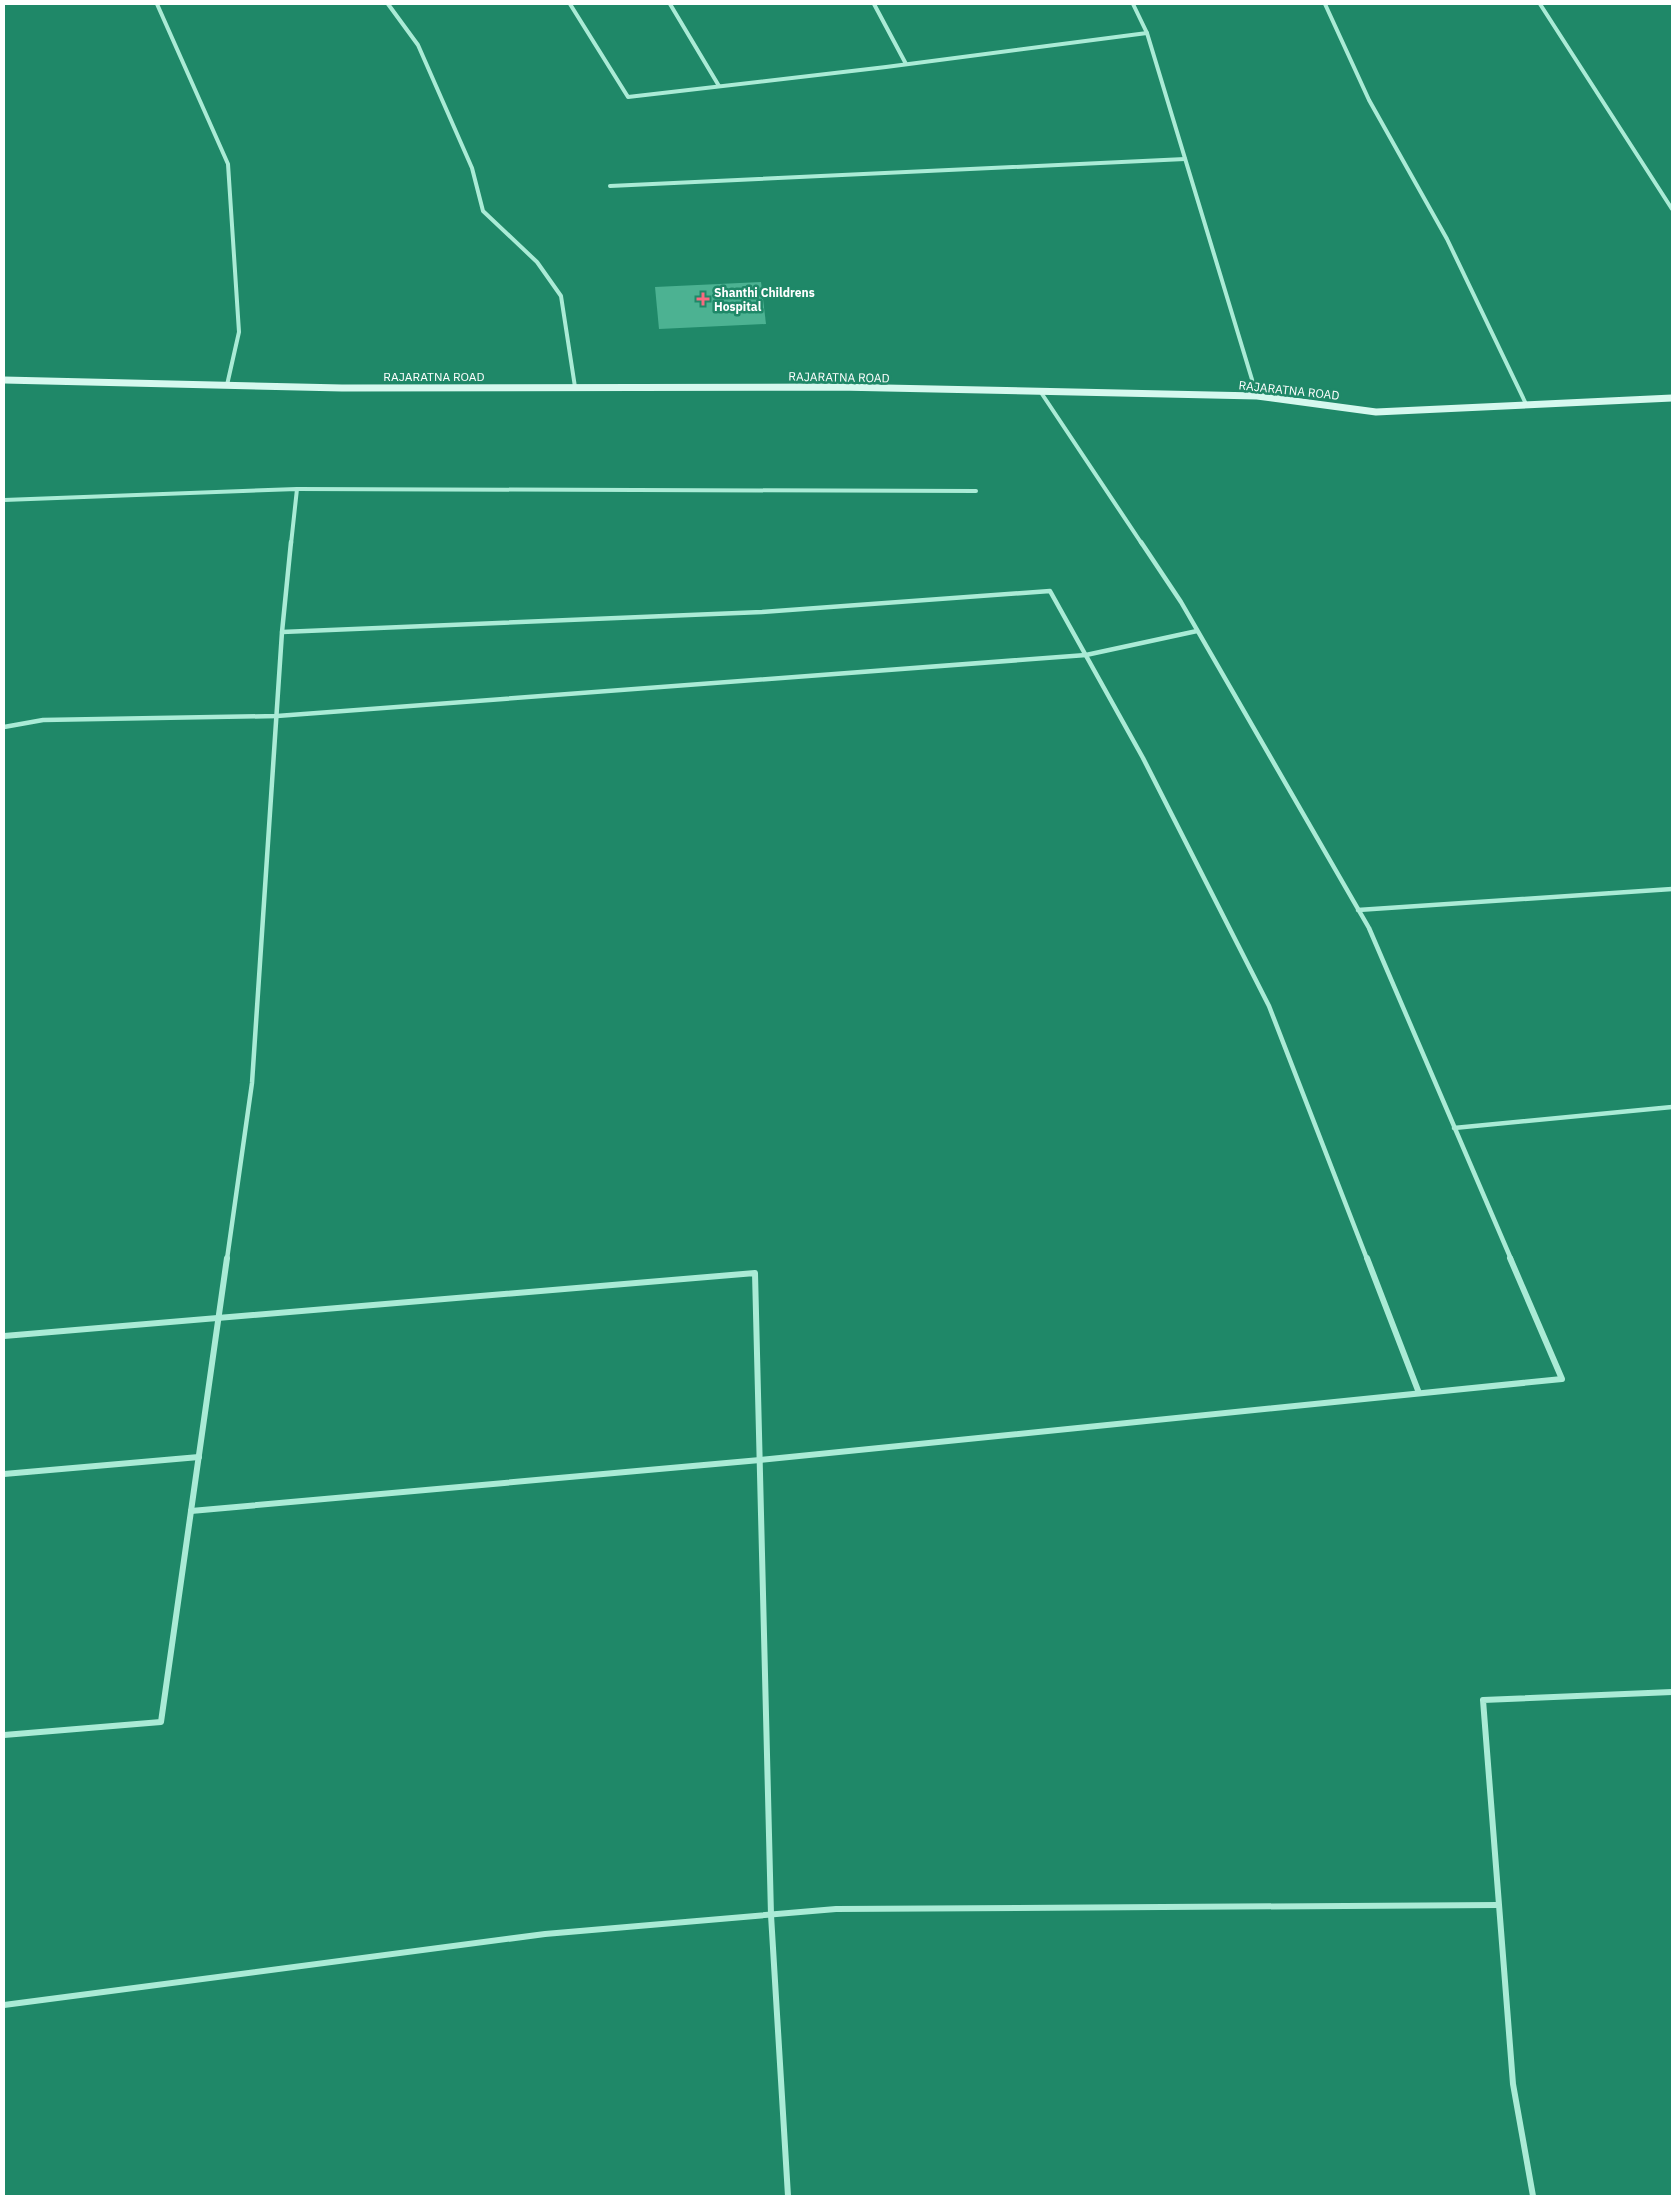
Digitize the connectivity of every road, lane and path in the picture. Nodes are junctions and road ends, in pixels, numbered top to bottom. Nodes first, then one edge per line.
1 (157, 4) edge
2 (388, 4) edge
3 (570, 4) edge
4 (670, 4) edge
5 (874, 4) edge
6 (1134, 4) edge
7 (1325, 4) edge
8 (1540, 4) edge
9 (1147, 33) junction
10 (906, 64) junction
11 (719, 86) junction
12 (1185, 159) junction
13 (610, 186) dead end
14 (1672, 209) edge
15 (4, 380) edge
16 (227, 385) junction
17 (575, 387) junction
18 (1040, 392) junction
19 (1257, 396) junction
20 (1672, 398) edge
21 (1526, 404) junction
22 (297, 489) junction
23 (976, 491) dead end
24 (4, 500) edge
25 (1197, 631) junction
26 (282, 632) junction
27 (1086, 655) junction
28 (278, 716) junction
29 (4, 727) edge
30 (1672, 889) edge
31 (1358, 910) junction
32 (1672, 1107) edge
33 (1454, 1128) junction
34 (218, 1319) junction
35 (4, 1336) edge
36 (1419, 1393) junction
37 (198, 1457) junction
38 (760, 1460) junction
39 (4, 1474) edge
40 (191, 1511) junction
41 (1672, 1692) edge
42 (4, 1734) edge
43 (1498, 1905) junction
44 (771, 1915) junction
45 (4, 2005) edge
46 (788, 2196) edge
47 (1534, 2196) edge

1 - 16 street
2 - 17 street
3 - 11 street
4 - 11 street
5 - 10 street
6 - 9 street
7 - 21 street
8 - 14 street
9 - 10 street
9 - 12 street
10 - 11 street
12 - 13 street
12 - 19 street
15 - 16 street, RAJARATNA ROAD
16 - 17 street, RAJARATNA ROAD
17 - 18 street, RAJARATNA ROAD
18 - 19 street, RAJARATNA ROAD
18 - 25 street
19 - 21 street, RAJARATNA ROAD
20 - 21 street, RAJARATNA ROAD
22 - 23 street
22 - 24 street
22 - 26 street
25 - 27 street
25 - 31 street
26 - 27 street
26 - 28 street
27 - 28 street
27 - 36 street
28 - 29 street
28 - 34 street
30 - 31 street
31 - 33 street
32 - 33 street
33 - 36 street
34 - 35 street
34 - 37 street
34 - 38 street
36 - 38 street
37 - 39 street
37 - 40 street
38 - 40 street
38 - 44 street
40 - 42 street
41 - 43 street
43 - 44 street
43 - 47 street
44 - 45 street
44 - 46 street

